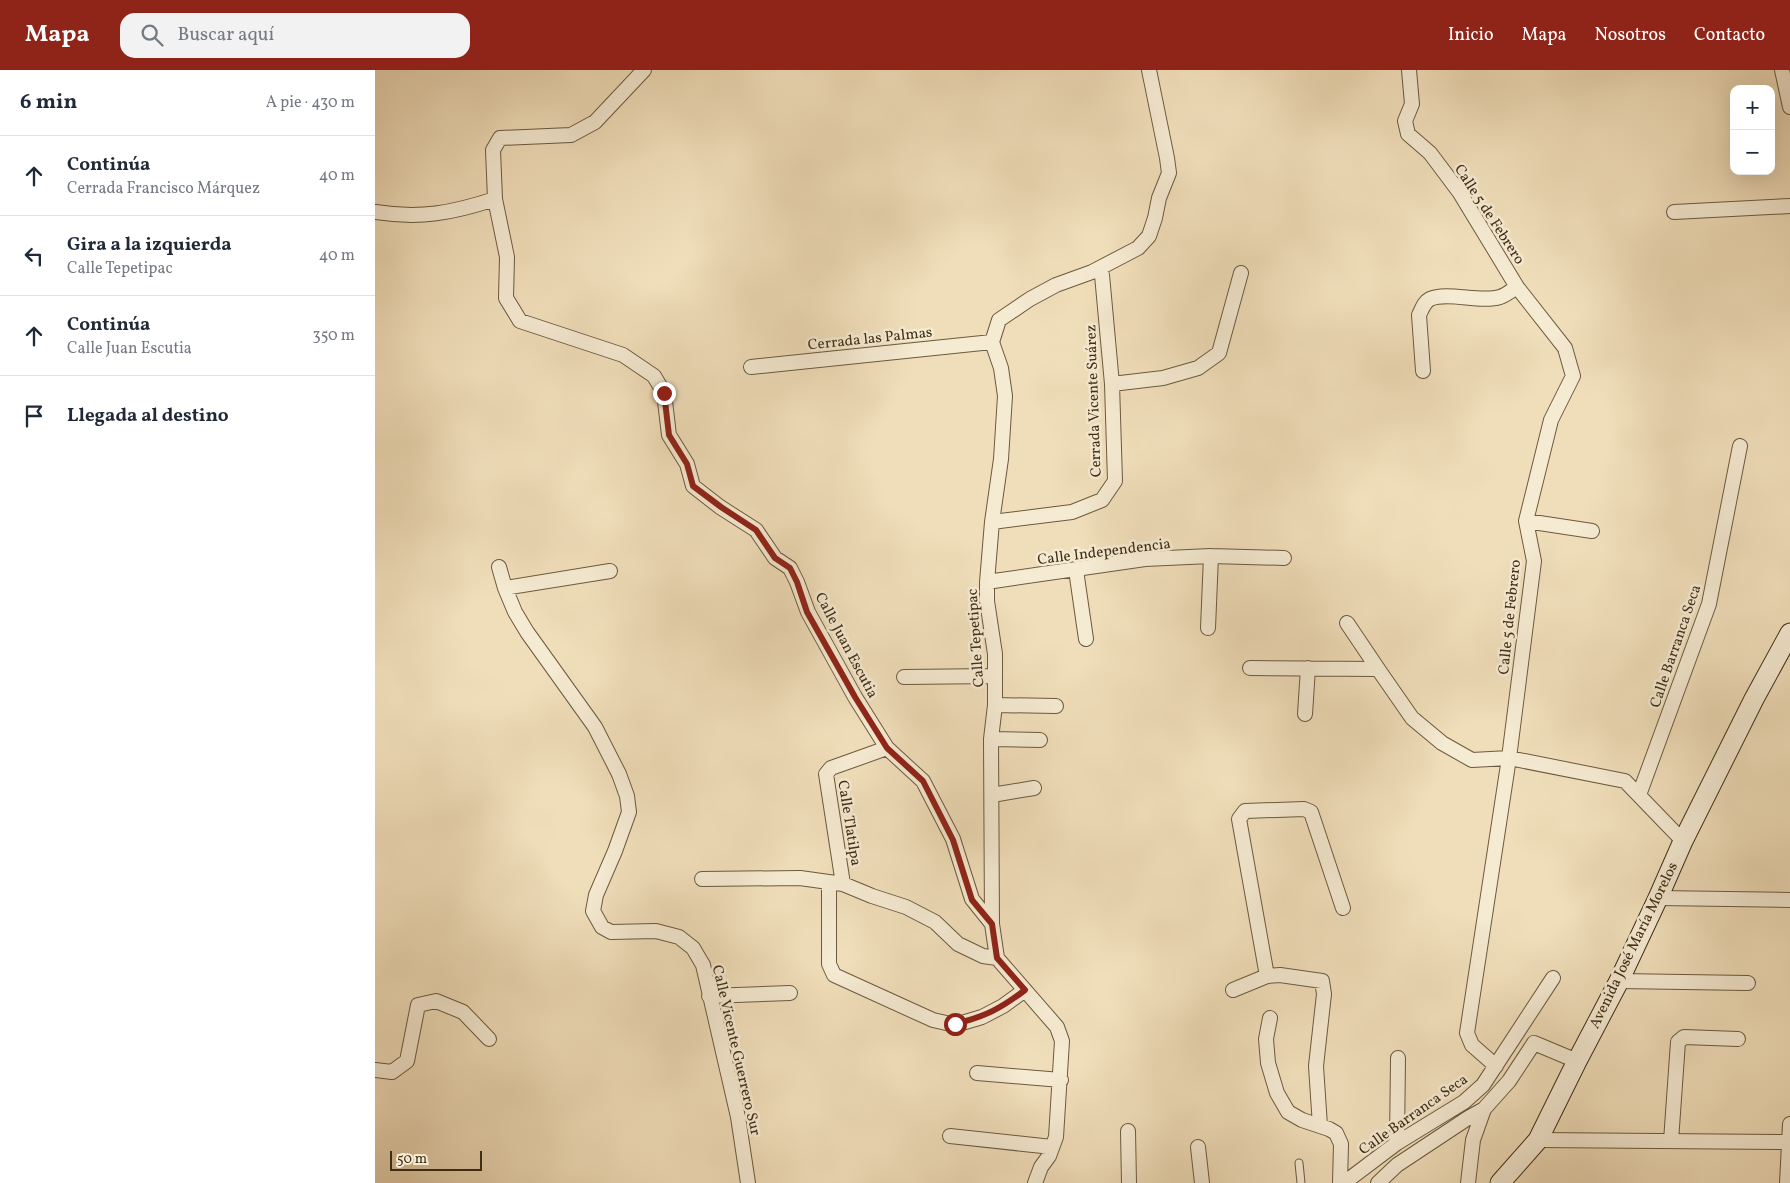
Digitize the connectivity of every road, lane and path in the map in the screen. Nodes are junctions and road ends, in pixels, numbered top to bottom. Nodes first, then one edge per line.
1 (644, 70) edge
2 (1149, 70) edge
3 (1409, 70) edge
4 (1782, 70) edge
5 (1790, 107) edge
6 (495, 199) junction
7 (1790, 206) edge
8 (375, 212) edge
9 (1674, 212) dead end
10 (1241, 273) dead end
11 (1102, 275) dead end
12 (1517, 287) junction
13 (992, 342) junction
14 (751, 367) dead end
15 (1423, 371) dead end
16 (1111, 384) junction
17 (1740, 446) dead end
18 (1526, 521) junction
19 (992, 522) junction
20 (1592, 531) dead end
21 (1211, 556) junction
22 (1284, 558) dead end
23 (499, 567) dead end
24 (1076, 570) junction
25 (610, 571) dead end
26 (987, 582) junction
27 (505, 588) junction
28 (1347, 624) dead end
29 (1208, 628) dead end
30 (1790, 633) edge
31 (1086, 639) dead end
32 (1250, 668) dead end
33 (1308, 668) junction
34 (1379, 669) junction
35 (995, 676) junction
36 (904, 677) dead end
37 (995, 706) junction
38 (1055, 706) dead end
39 (1305, 714) dead end
40 (991, 739) junction
41 (1040, 740) dead end
42 (887, 748) junction
43 (1509, 758) junction
44 (1034, 788) dead end
45 (992, 795) junction
46 (1639, 795) junction
47 (1683, 841) junction
48 (702, 879) dead end
49 (836, 883) junction
50 (1658, 898) junction
51 (1790, 900) edge
52 (1343, 908) dead end
53 (992, 924) junction
54 (997, 958) junction
55 (1267, 976) junction
56 (1553, 978) dead end
57 (1619, 981) junction
58 (1748, 983) dead end
59 (1025, 990) junction
60 (1233, 990) dead end
61 (790, 993) dead end
62 (709, 996) junction
63 (1270, 1018) dead end
64 (489, 1039) dead end
65 (1738, 1039) dead end
66 (1399, 1058) dead end
67 (1577, 1060) junction
68 (1496, 1066) junction
69 (375, 1070) edge
70 (977, 1073) dead end
71 (1061, 1080) junction
72 (1484, 1109) junction
73 (1790, 1124) edge
74 (1320, 1126) junction
75 (1127, 1131) dead end
76 (951, 1136) dead end
77 (1538, 1140) junction
78 (1671, 1141) junction
79 (1397, 1142) junction
80 (1789, 1142) edge
81 (1052, 1147) junction
82 (1198, 1147) dead end
83 (1299, 1163) dead end
84 (748, 1183) edge
85 (1035, 1183) edge
86 (1129, 1183) edge
87 (1202, 1183) edge
88 (1301, 1183) edge
89 (1340, 1183) edge
90 (1344, 1183) edge
91 (1378, 1183) edge
92 (1467, 1183) edge
93 (1500, 1183) edge
94 (1787, 1183) edge

1 - 6 street, Calle Juan Escutia
2 - 13 street
3 - 12 street, Calle 5 de Febrero
4 - 5 street
6 - 8 street
6 - 42 street, Calle Juan Escutia
7 - 9 street
10 - 16 street
11 - 16 street, Cerrada Vicente Suárez
12 - 15 street
12 - 18 street, Calle 5 de Febrero
13 - 14 street, Cerrada las Palmas
13 - 19 street, Calle Tepetipac
16 - 19 street, Cerrada Vicente Suárez
17 - 46 street, Calle Barranca Seca
18 - 20 street
18 - 43 street, Calle 5 de Febrero
19 - 26 street, Calle Tepetipac
21 - 22 street, Calle Independencia
21 - 24 street, Calle Independencia
21 - 29 street
23 - 27 street, Calle Vicente Guerrero Sur
24 - 26 street, Calle Independencia
24 - 31 street
25 - 27 street
26 - 35 street, Calle Tepetipac
27 - 62 street, Calle Vicente Guerrero Sur
28 - 34 street
30 - 47 main road, Avenida José María Morelos
32 - 33 street
33 - 34 street
33 - 39 street
34 - 43 street
35 - 36 street
35 - 37 street, Calle Tepetipac
37 - 38 street
37 - 40 street, Calle Tepetipac
40 - 41 street
40 - 45 street, Calle Tepetipac
42 - 49 street, Calle Tlatilpa
42 - 53 street, Calle Juan Escutia
43 - 46 street
43 - 68 street, Calle 5 de Febrero
44 - 45 street
45 - 53 street, Calle Tepetipac
46 - 47 street
47 - 50 main road, Avenida José María Morelos
48 - 49 street, Calle Tlatilpa
49 - 54 street, Calle Tlatilpa
49 - 59 street
50 - 51 street
50 - 57 main road, Avenida José María Morelos
52 - 55 street
53 - 54 street, Calle Tepetipac
54 - 59 street
55 - 60 street
55 - 74 street
56 - 68 street, Calle Barranca Seca
57 - 58 street
57 - 67 main road, Avenida José María Morelos
59 - 71 street
61 - 62 street
62 - 84 street, Calle Vicente Guerrero Sur
63 - 74 street
64 - 69 street
65 - 78 street
66 - 79 street
67 - 72 street
67 - 77 main road, Avenida José María Morelos
68 - 79 street, Calle Barranca Seca
70 - 71 street
71 - 81 street
72 - 91 street
72 - 92 street
73 - 80 street
74 - 89 street
75 - 86 street
76 - 81 street
77 - 78 street
77 - 93 main road, Avenida José María Morelos
78 - 80 street
79 - 90 street, Calle Barranca Seca
80 - 94 street
81 - 85 street
82 - 87 street
83 - 88 lane

